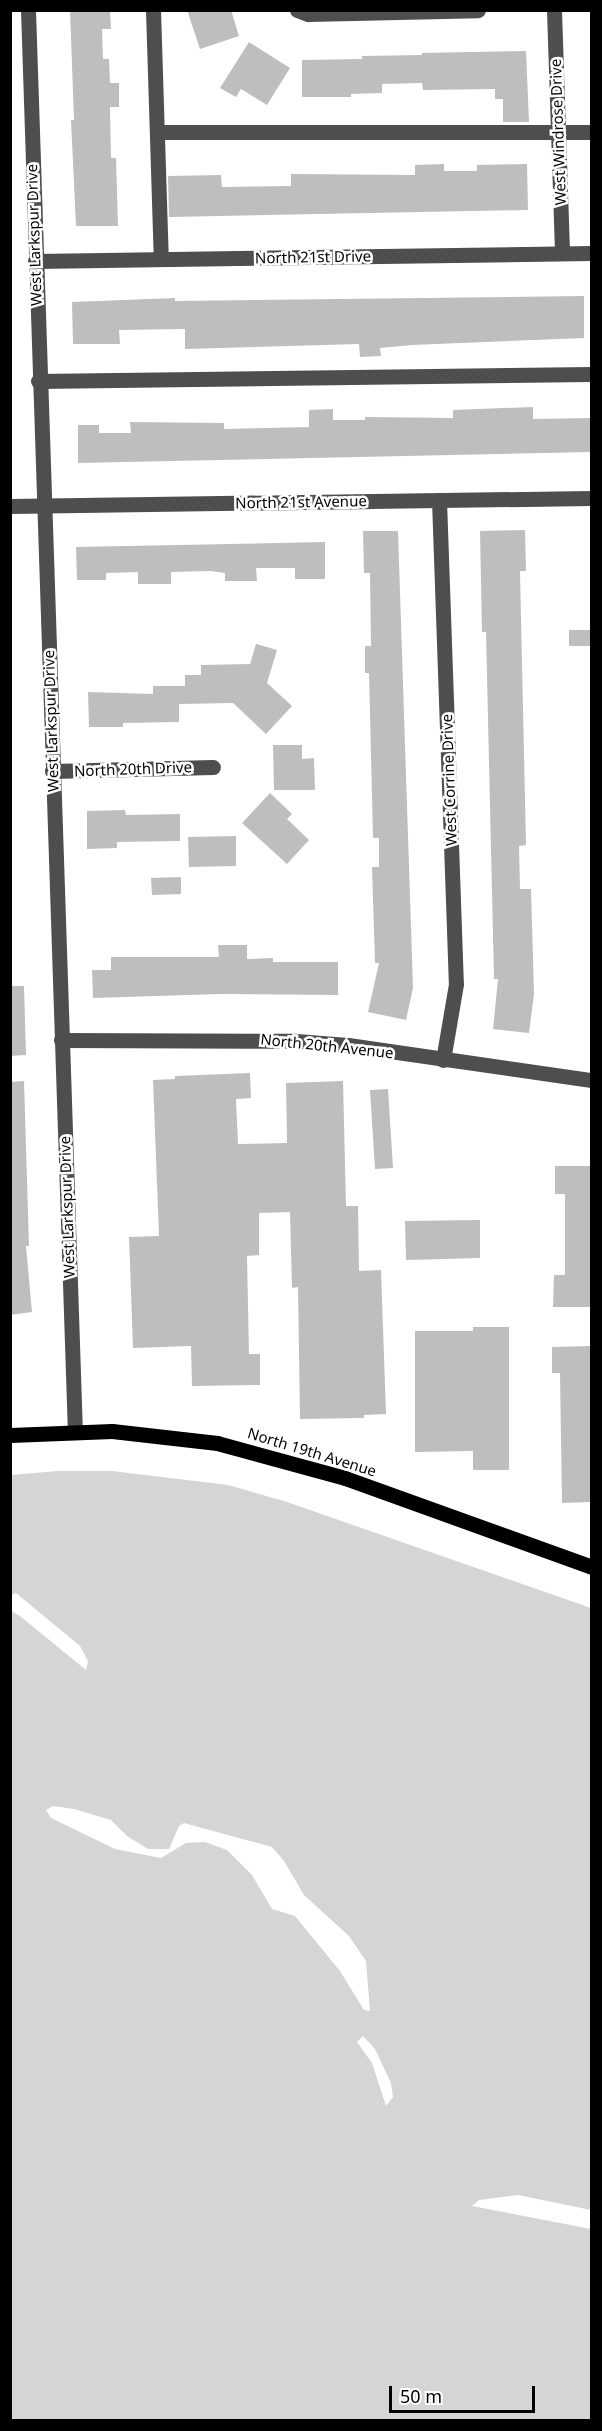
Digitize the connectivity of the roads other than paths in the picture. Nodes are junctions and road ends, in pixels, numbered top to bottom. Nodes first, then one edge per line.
1 (28, 10) edge
2 (153, 10) edge
3 (297, 10) edge
4 (478, 10) edge
5 (554, 10) edge
6 (420, 11) edge
7 (158, 132) junction
8 (558, 132) junction
9 (591, 132) edge
10 (591, 253) edge
11 (562, 254) junction
12 (161, 259) junction
13 (35, 261) junction
14 (591, 374) edge
15 (38, 381) junction
16 (591, 498) edge
17 (439, 500) junction
18 (44, 505) junction
19 (10, 506) edge
20 (213, 767) dead end
21 (52, 771) junction
22 (61, 1040) junction
23 (443, 1060) junction
24 (591, 1080) edge
25 (75, 1432) junction
26 (10, 1435) edge
27 (591, 1567) edge

1 - 13 street, West Larkspur Drive
2 - 7 street
3 - 6 street
4 - 6 street
5 - 8 street, West Windrose Drive
7 - 8 street
7 - 12 street
8 - 9 street
8 - 11 street, West Windrose Drive
10 - 11 street, North 21st Drive
11 - 12 street, North 21st Drive
12 - 13 street, North 21st Drive
13 - 15 street, West Larkspur Drive
14 - 15 street
15 - 18 street, West Larkspur Drive
16 - 17 street, North 21st Avenue
17 - 18 street, North 21st Avenue
17 - 23 street, West Corrine Drive
18 - 19 street, North 21st Avenue
18 - 21 street, West Larkspur Drive
20 - 21 street, North 20th Drive
21 - 22 street, West Larkspur Drive
22 - 23 street, North 20th Avenue
22 - 25 street, West Larkspur Drive
23 - 24 street, North 20th Avenue
25 - 26 main road, North 19th Avenue
25 - 27 main road, North 19th Avenue

